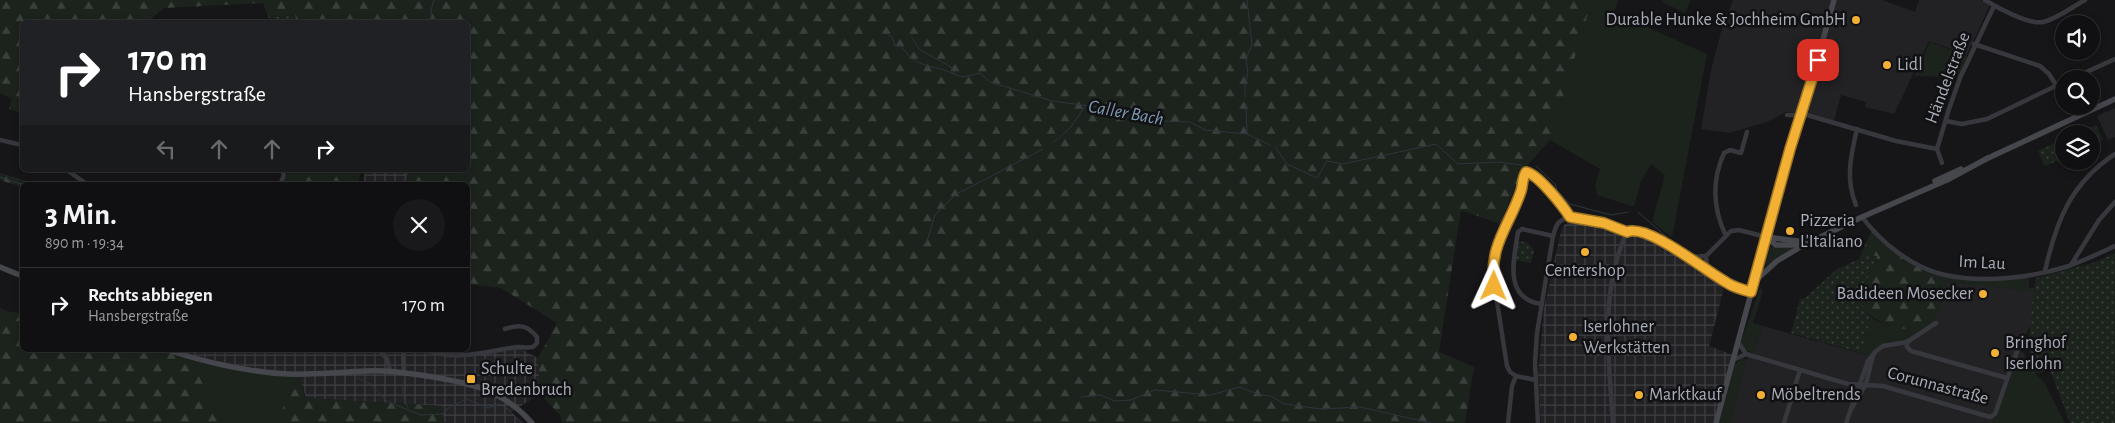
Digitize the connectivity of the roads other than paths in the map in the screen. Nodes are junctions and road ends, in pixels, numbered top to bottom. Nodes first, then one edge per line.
1 (1834, 0) edge
2 (1985, 0) edge
3 (2085, 0) edge
4 (1994, 6) junction
5 (1974, 44) junction
6 (2115, 59) edge
7 (2091, 70) edge
8 (2055, 83) edge
9 (2055, 85) edge
10 (2115, 99) edge
11 (1802, 114) junction
12 (1787, 115) dead end
13 (1946, 121) junction
14 (1857, 129) junction
15 (1747, 132) dead end
16 (0, 140) edge
17 (20, 145) edge
18 (1938, 149) junction
19 (2115, 154) edge
20 (1942, 163) dead end
21 (70, 172) edge
22 (84, 182) edge
23 (2115, 202) edge
24 (1856, 205) dead end
25 (1570, 217) junction
26 (1862, 217) junction
27 (1627, 232) junction
28 (1553, 236) junction
29 (1726, 236) junction
30 (1766, 237) junction
31 (1817, 239) junction
32 (1804, 245) junction
33 (2115, 246) edge
34 (1706, 256) junction
35 (1688, 258) junction
36 (2071, 265) junction
37 (0, 268) edge
38 (1707, 269) junction
39 (2045, 272) junction
40 (20, 275) edge
41 (1754, 282) junction
42 (1751, 292) junction
43 (1540, 304) junction
44 (1936, 323) dead end
45 (505, 329) dead end
46 (2022, 337) dead end
47 (1738, 342) junction
48 (1907, 342) junction
49 (179, 352) edge
50 (381, 352) edge
51 (403, 352) edge
52 (434, 352) edge
53 (1746, 354) junction
54 (1873, 355) junction
55 (1733, 360) junction
56 (1800, 370) junction
57 (390, 371) junction
58 (404, 373) junction
59 (1516, 376) junction
60 (2007, 378) junction
61 (1536, 380) junction
62 (1866, 384) junction
63 (1858, 385) junction
64 (1850, 410) junction
65 (532, 423) edge
66 (1508, 423) edge
67 (1538, 423) edge
68 (1613, 423) edge
69 (1716, 423) edge
70 (1784, 423) edge
71 (1846, 423) edge

1 - 11 main road
2 - 4 street
3 - 4 street
4 - 5 street, Händelstraße
5 - 8 street
5 - 13 street, Händelstraße
6 - 7 street
9 - 13 street
10 - 26 main road
11 - 12 street
11 - 14 street
11 - 30 main road
13 - 18 street, Händelstraße
14 - 18 street
14 - 24 street
15 - 29 street
16 - 17 street
18 - 20 street, Händelstraße
19 - 39 street
21 - 22 street
23 - 36 street
25 - 27 street
25 - 28 street
25 - 59 street
26 - 31 main road
26 - 39 street, Im Lau
27 - 35 street
27 - 68 street
28 - 43 street
28 - 43 street
29 - 30 street
29 - 34 street
30 - 31 main road
30 - 32 main road
30 - 41 main road
31 - 32 main road
32 - 41 main road
33 - 36 street, Im Lau
34 - 35 street
34 - 38 street
35 - 38 street
36 - 39 street, Im Lau
37 - 40 main road
38 - 42 street
41 - 42 main road
42 - 47 main road
43 - 61 street
44 - 48 street, Corunnastraße
45 - 52 street
46 - 60 street, Corunnastraße
47 - 53 street
47 - 55 main road
48 - 54 street, Corunnastraße
48 - 60 street, Corunnastraße
49 - 57 main road
50 - 57 street
51 - 58 street
53 - 55 street
53 - 56 street, Corunnastraße
54 - 62 street, Corunnastraße
54 - 63 street, Corunnastraße
55 - 69 main road
56 - 63 street, Corunnastraße
56 - 70 street
57 - 58 main road
58 - 65 main road
59 - 61 street
59 - 66 street
60 - 62 street, Corunnastraße
61 - 67 street
62 - 63 street, Corunnastraße
62 - 64 street, Corunnastraße
63 - 64 street, Corunnastraße
64 - 71 street, Corunnastraße

